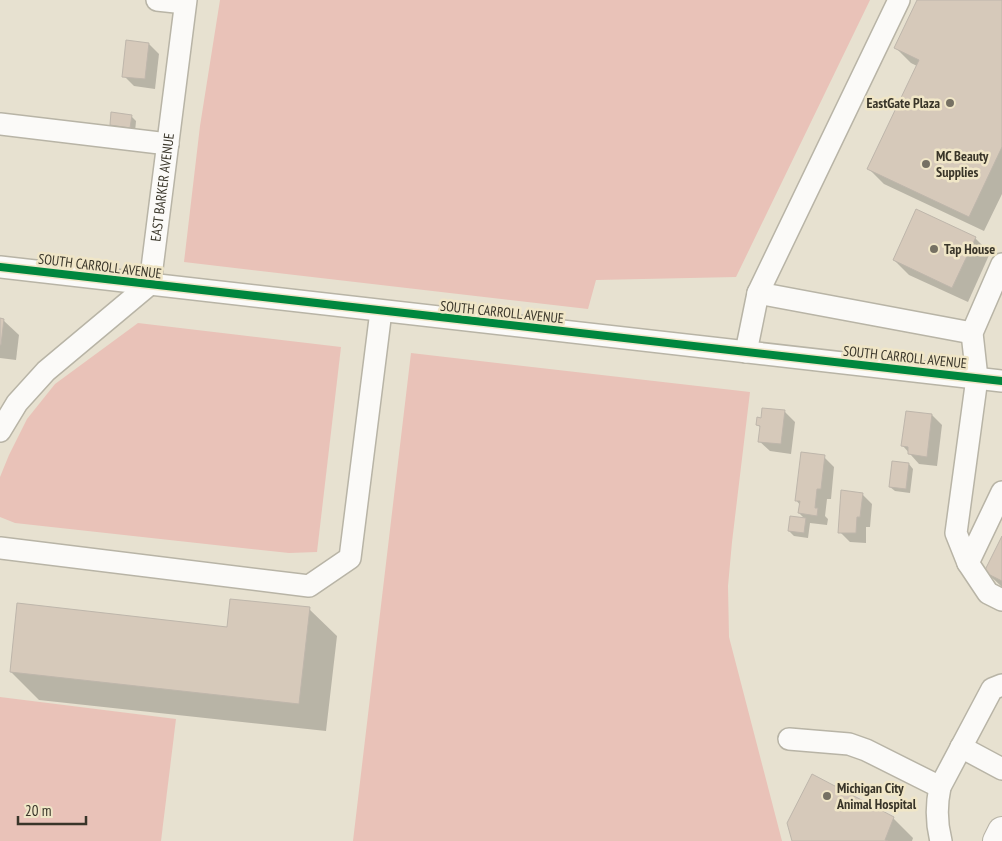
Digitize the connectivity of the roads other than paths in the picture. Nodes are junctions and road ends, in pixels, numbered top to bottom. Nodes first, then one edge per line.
1 (157, 0) edge
2 (899, 0) edge
3 (185, 2) edge
4 (0, 124) edge
5 (168, 144) junction
6 (1002, 264) edge
7 (0, 267) edge
8 (150, 284) junction
9 (758, 293) junction
10 (381, 311) junction
11 (972, 333) junction
12 (746, 352) junction
13 (977, 378) junction
14 (1002, 381) edge
15 (0, 431) edge
16 (1002, 492) edge
17 (0, 548) edge
18 (968, 564) junction
19 (1002, 600) edge
20 (1002, 685) edge
21 (788, 739) dead end
22 (961, 747) junction
23 (1002, 769) edge
24 (940, 787) junction
25 (1002, 831) edge
26 (941, 841) edge
27 (997, 841) edge

1 - 3 street
2 - 9 street
3 - 5 street, EAST BARKER AVENUE
4 - 5 street
5 - 8 street, EAST BARKER AVENUE
6 - 11 street
7 - 8 street, SOUTH CARROLL AVENUE
8 - 10 street, SOUTH CARROLL AVENUE
8 - 15 street
9 - 11 street
9 - 12 street
10 - 12 street, SOUTH CARROLL AVENUE
10 - 17 street
11 - 13 street
12 - 13 street, SOUTH CARROLL AVENUE
13 - 14 street, SOUTH CARROLL AVENUE
13 - 18 street
16 - 18 street
18 - 19 street
20 - 22 street
21 - 24 street
22 - 23 street
22 - 24 street
24 - 26 street
25 - 27 main road

